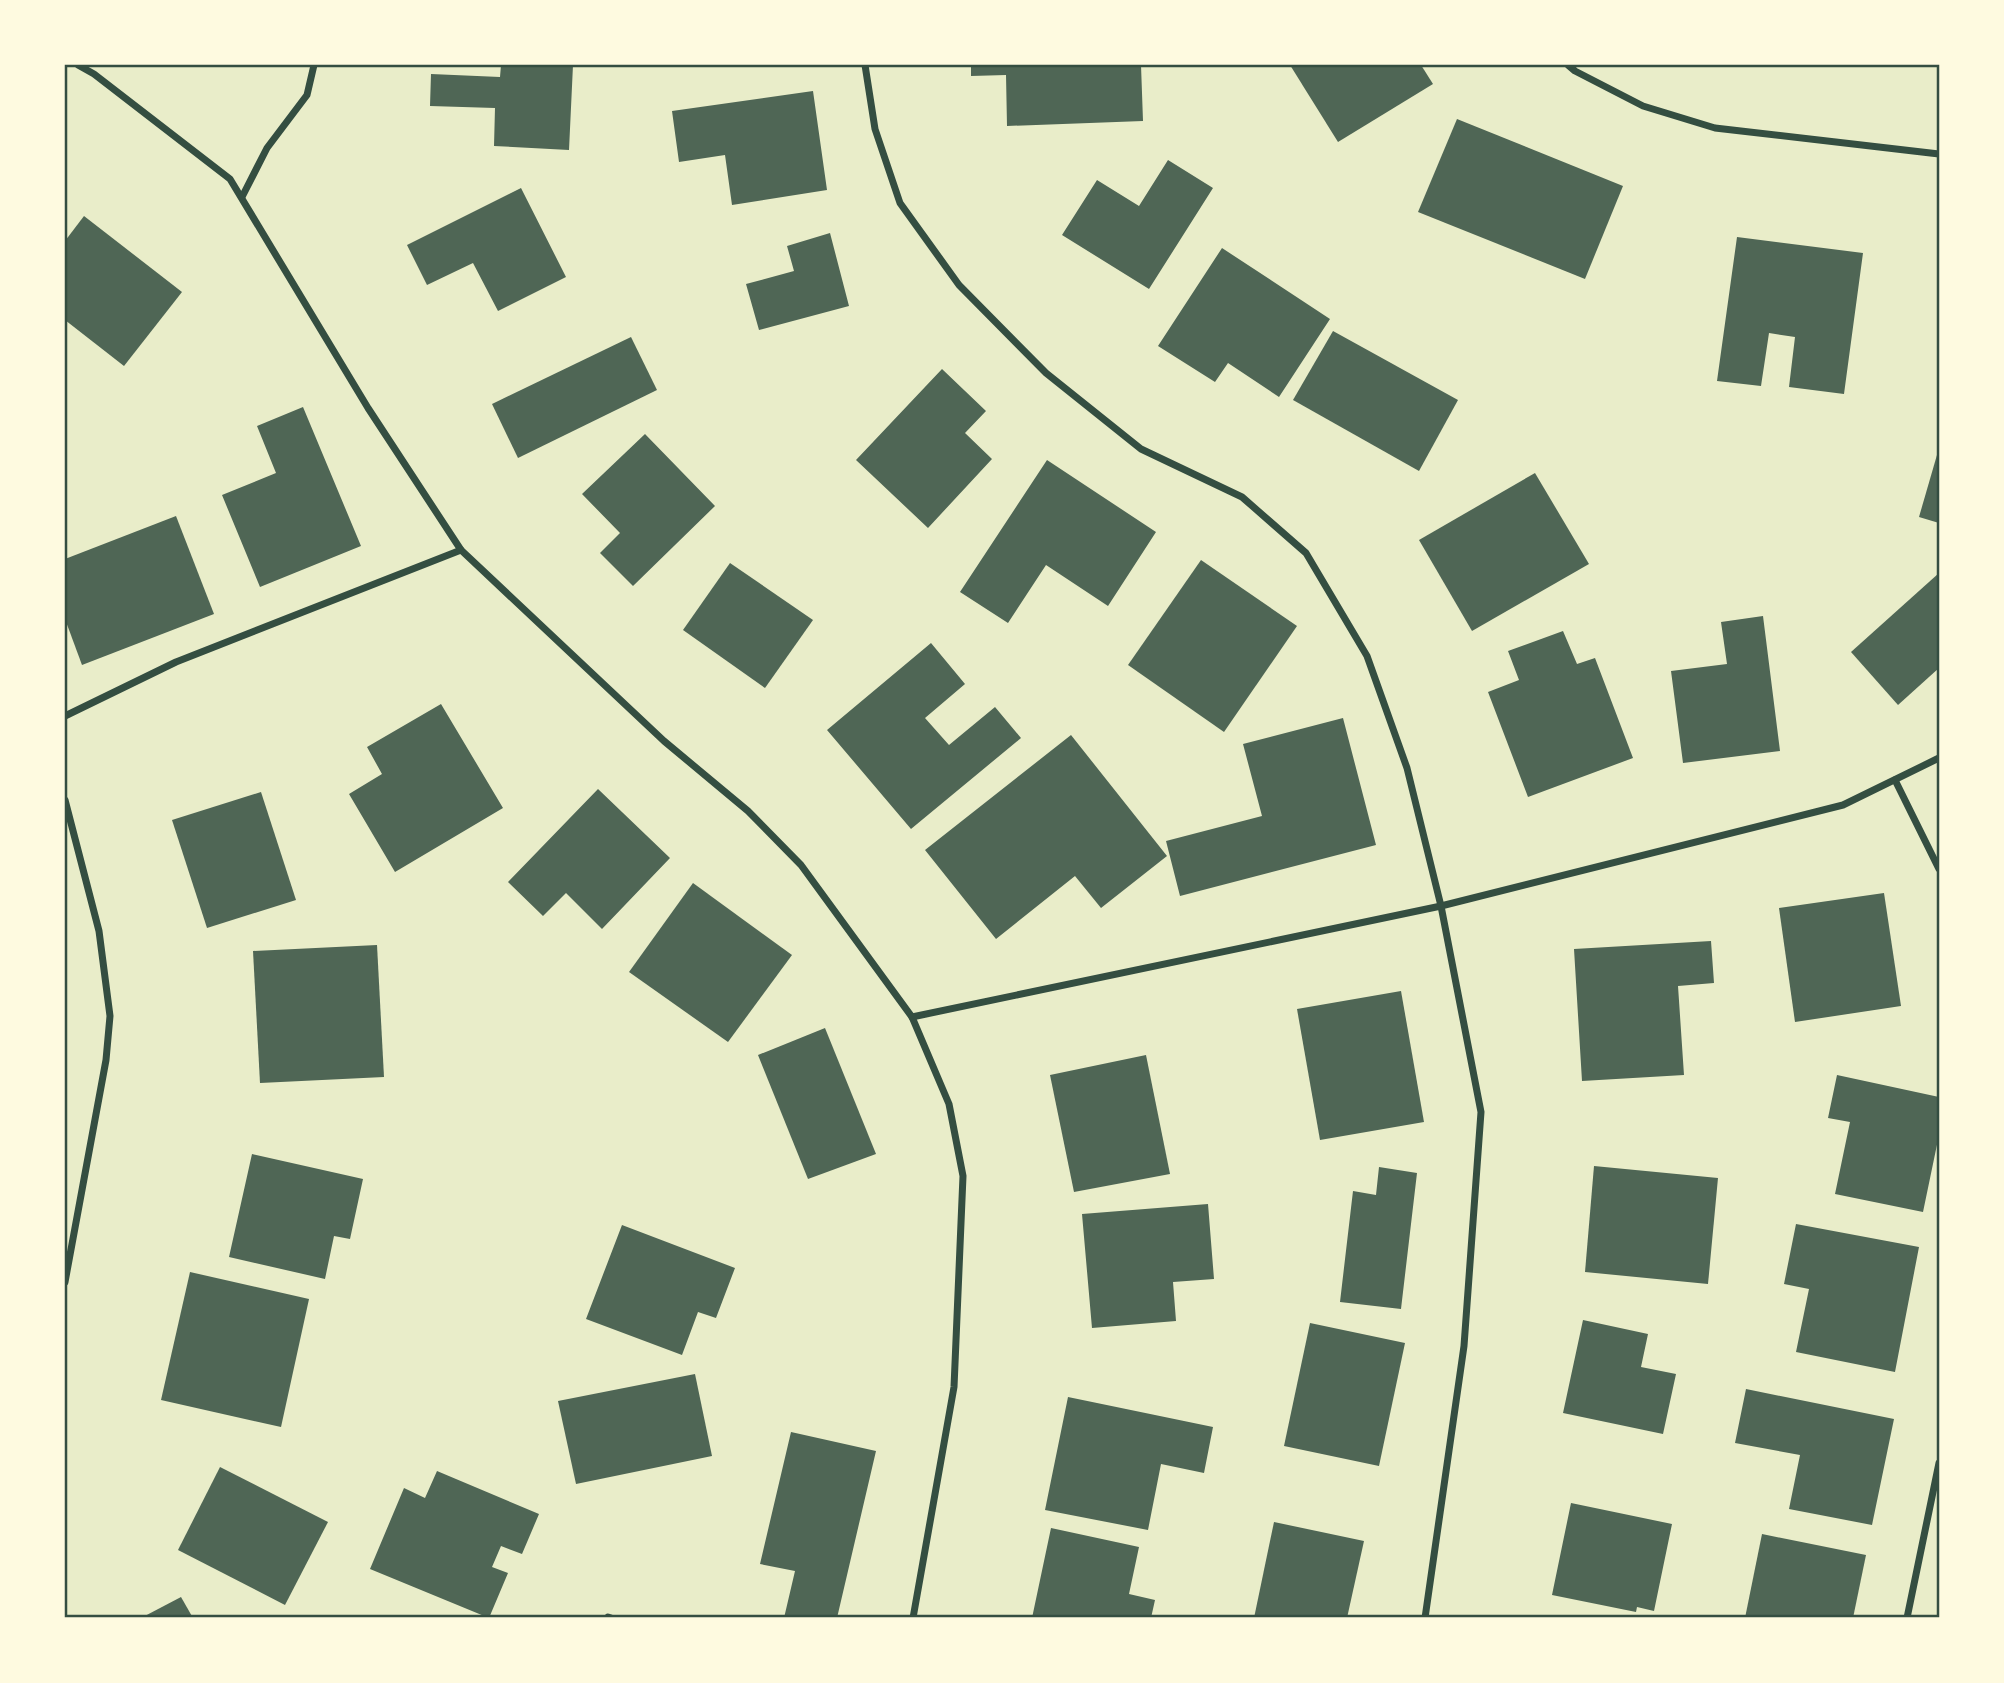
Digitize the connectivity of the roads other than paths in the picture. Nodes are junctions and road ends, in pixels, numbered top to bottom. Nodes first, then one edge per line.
1 (78, 65) edge
2 (314, 65) edge
3 (865, 65) edge
4 (1568, 65) edge
5 (1939, 154) edge
6 (242, 197) junction
7 (461, 550) junction
8 (65, 716) edge
9 (1939, 758) edge
10 (1895, 780) junction
11 (65, 800) edge
12 (1939, 869) edge
13 (1441, 906) junction
14 (912, 1017) junction
15 (65, 1282) edge
16 (1939, 1463) edge
17 (913, 1618) edge
18 (1425, 1618) edge
19 (1907, 1618) edge

1 - 6 street
2 - 6 street
3 - 13 street
4 - 5 street
6 - 7 street
7 - 8 street
7 - 14 street
9 - 10 street
10 - 12 street
10 - 13 street
11 - 15 street
13 - 14 street
13 - 18 street
14 - 17 street
16 - 19 street

